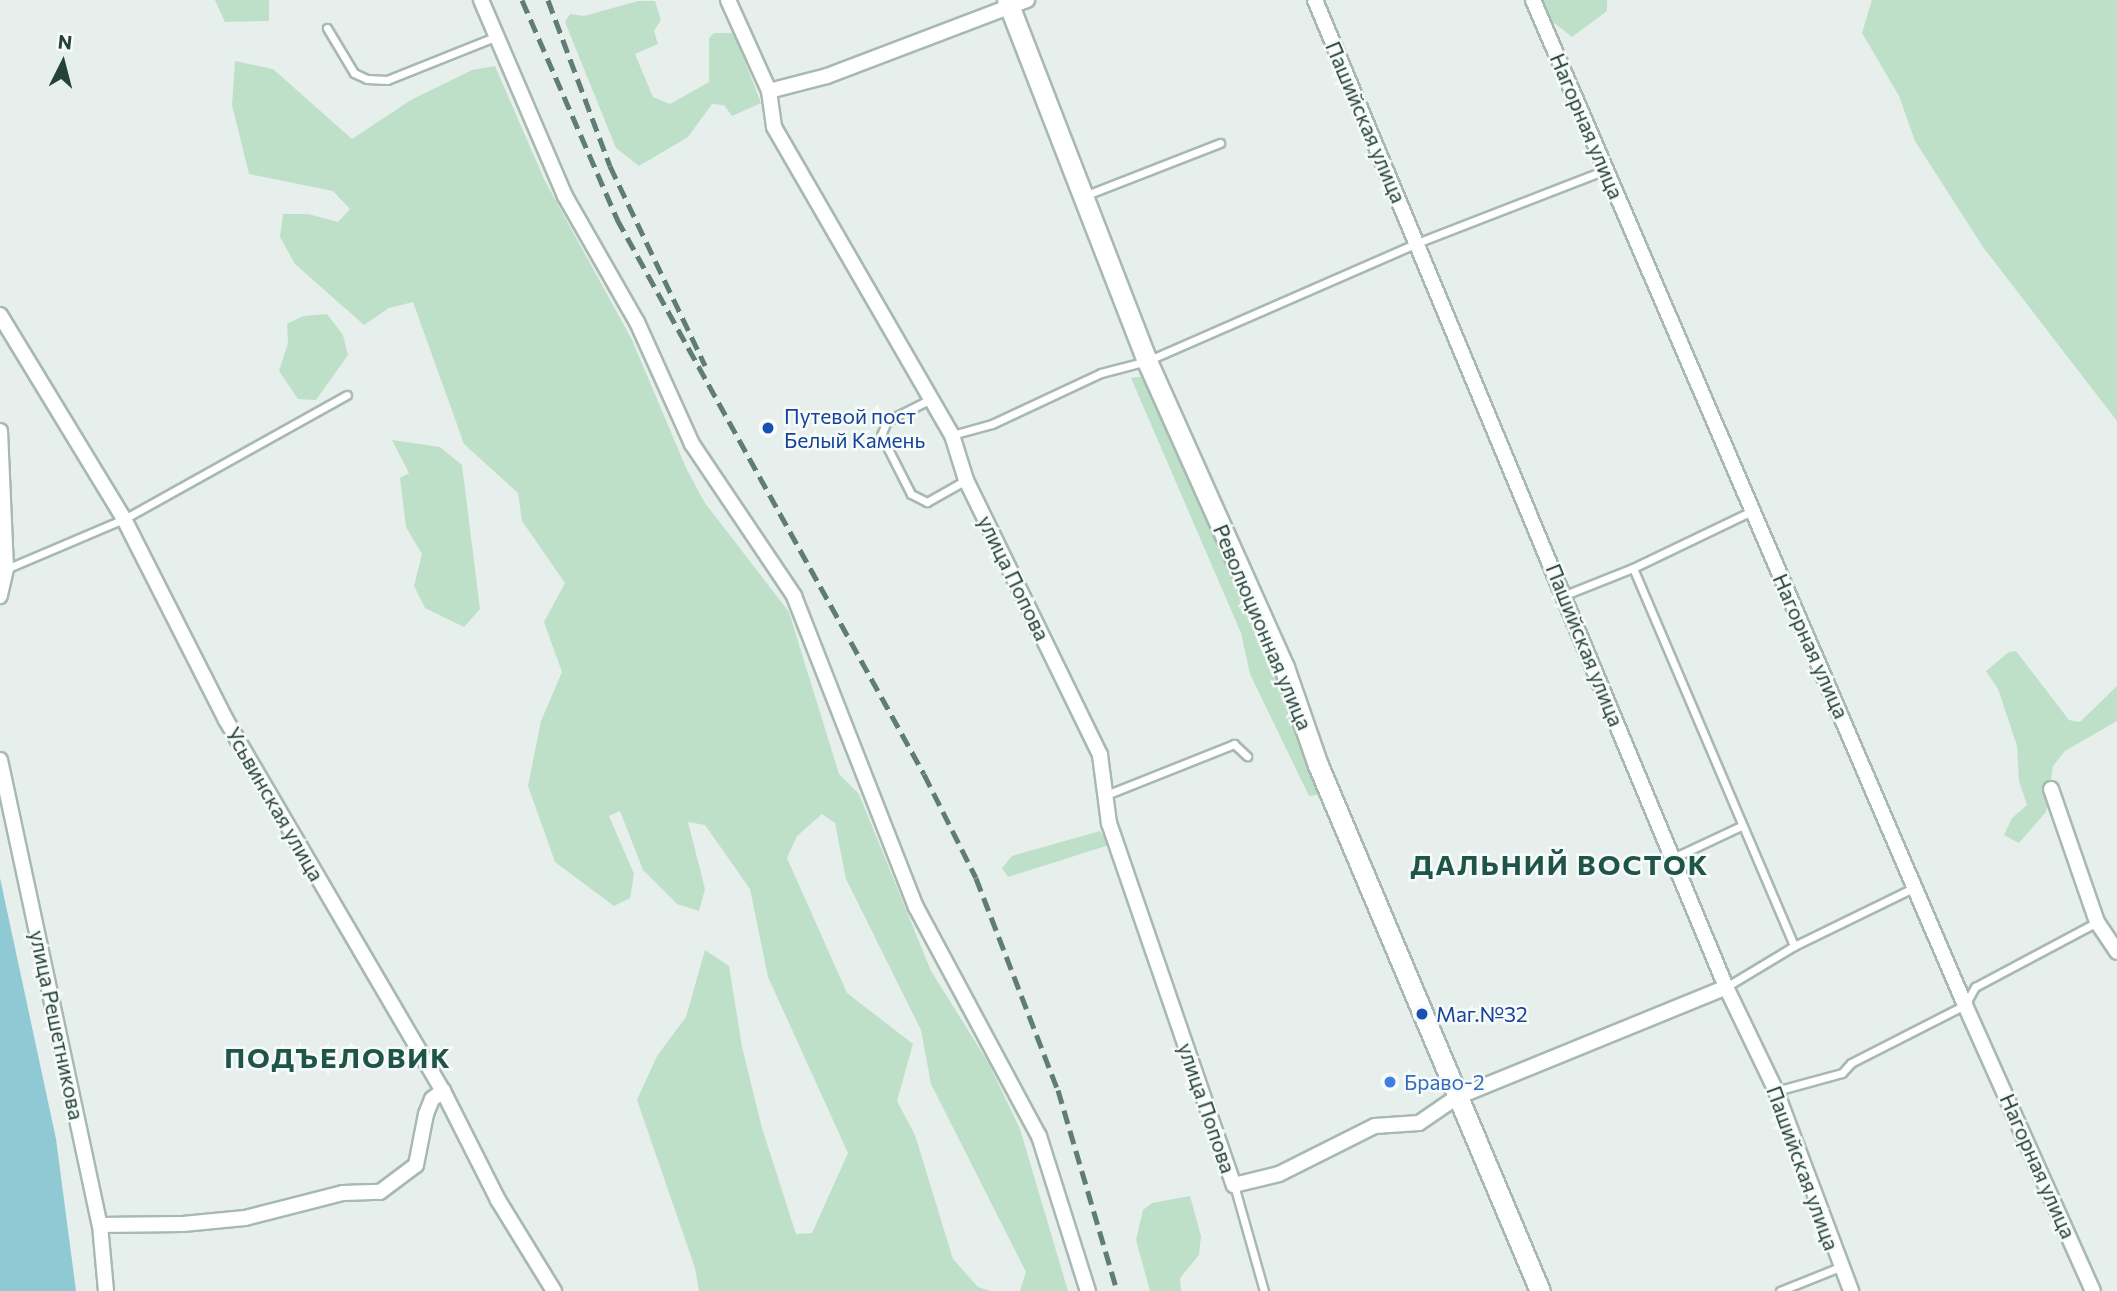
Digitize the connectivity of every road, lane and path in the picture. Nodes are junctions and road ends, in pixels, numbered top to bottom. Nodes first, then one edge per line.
1 (481, 0) edge
2 (1315, 0) edge
3 (1533, 0) edge
4 (733, 2) edge
5 (1014, 2) edge
6 (327, 28) dead end
7 (495, 37) junction
8 (769, 92) junction
9 (1220, 143) dead end
10 (1605, 170) junction
11 (1083, 196) junction
12 (1417, 243) junction
13 (0, 315) edge
14 (1147, 360) junction
15 (347, 394) dead end
16 (931, 399) junction
17 (0, 431) edge
18 (952, 435) junction
19 (967, 480) junction
20 (1752, 511) junction
21 (124, 519) junction
22 (1633, 568) junction
23 (6, 569) junction
24 (1565, 595) junction
25 (0, 596) edge
26 (1247, 756) dead end
27 (0, 761) edge
28 (2051, 789) dead end
29 (1105, 795) junction
30 (1741, 826) junction
31 (1673, 858) junction
32 (1916, 886) junction
33 (2097, 922) junction
34 (1794, 946) junction
35 (2117, 952) edge
36 (1726, 987) junction
37 (1965, 1005) junction
38 (443, 1090) junction
39 (1776, 1091) junction
40 (1457, 1097) junction
41 (1234, 1185) junction
42 (100, 1225) junction
43 (1840, 1267) junction
44 (106, 1291) edge
45 (554, 1291) edge
46 (1088, 1291) edge
47 (1264, 1291) edge
48 (1540, 1291) edge
49 (1780, 1291) edge
50 (1851, 1291) edge
51 (2093, 1291) edge

1 - 7 street
2 - 12 street, Пашийская улица
3 - 10 street, Нагорная улица
4 - 8 street, улица Попова
5 - 8 street
5 - 11 street, Революционная улица
6 - 7 lane
7 - 46 street
8 - 16 street, улица Попова
9 - 11 lane
10 - 12 lane
10 - 20 street, Нагорная улица
11 - 14 street, Революционная улица
12 - 14 lane
12 - 24 street, Пашийская улица
13 - 21 street, Усьвинская улица
14 - 18 lane
14 - 40 street, Революционная улица
15 - 21 lane
16 - 18 street, улица Попова
16 - 19 lane
17 - 23 street
18 - 19 street, улица Попова
19 - 29 street, улица Попова
20 - 22 lane
20 - 32 street, Нагорная улица
21 - 23 lane
21 - 38 street, Усьвинская улица
22 - 24 lane
22 - 30 lane
23 - 25 street
24 - 31 street, Пашийская улица
26 - 29 lane
27 - 42 street, улица Решетникова
28 - 33 street
29 - 41 street, улица Попова
30 - 31 lane
30 - 34 lane
31 - 36 street, Пашийская улица
32 - 34 lane
32 - 37 street, Нагорная улица
33 - 35 street
33 - 37 lane
34 - 36 lane
36 - 39 street, Пашийская улица
36 - 40 street
37 - 39 lane
37 - 51 street, Нагорная улица
38 - 42 street
38 - 45 street, Усьвинская улица
39 - 43 street, Пашийская улица
40 - 41 street
40 - 48 street, Революционная улица
41 - 47 lane
42 - 44 street, улица Решетникова
43 - 49 lane
43 - 50 street, Пашийская улица

